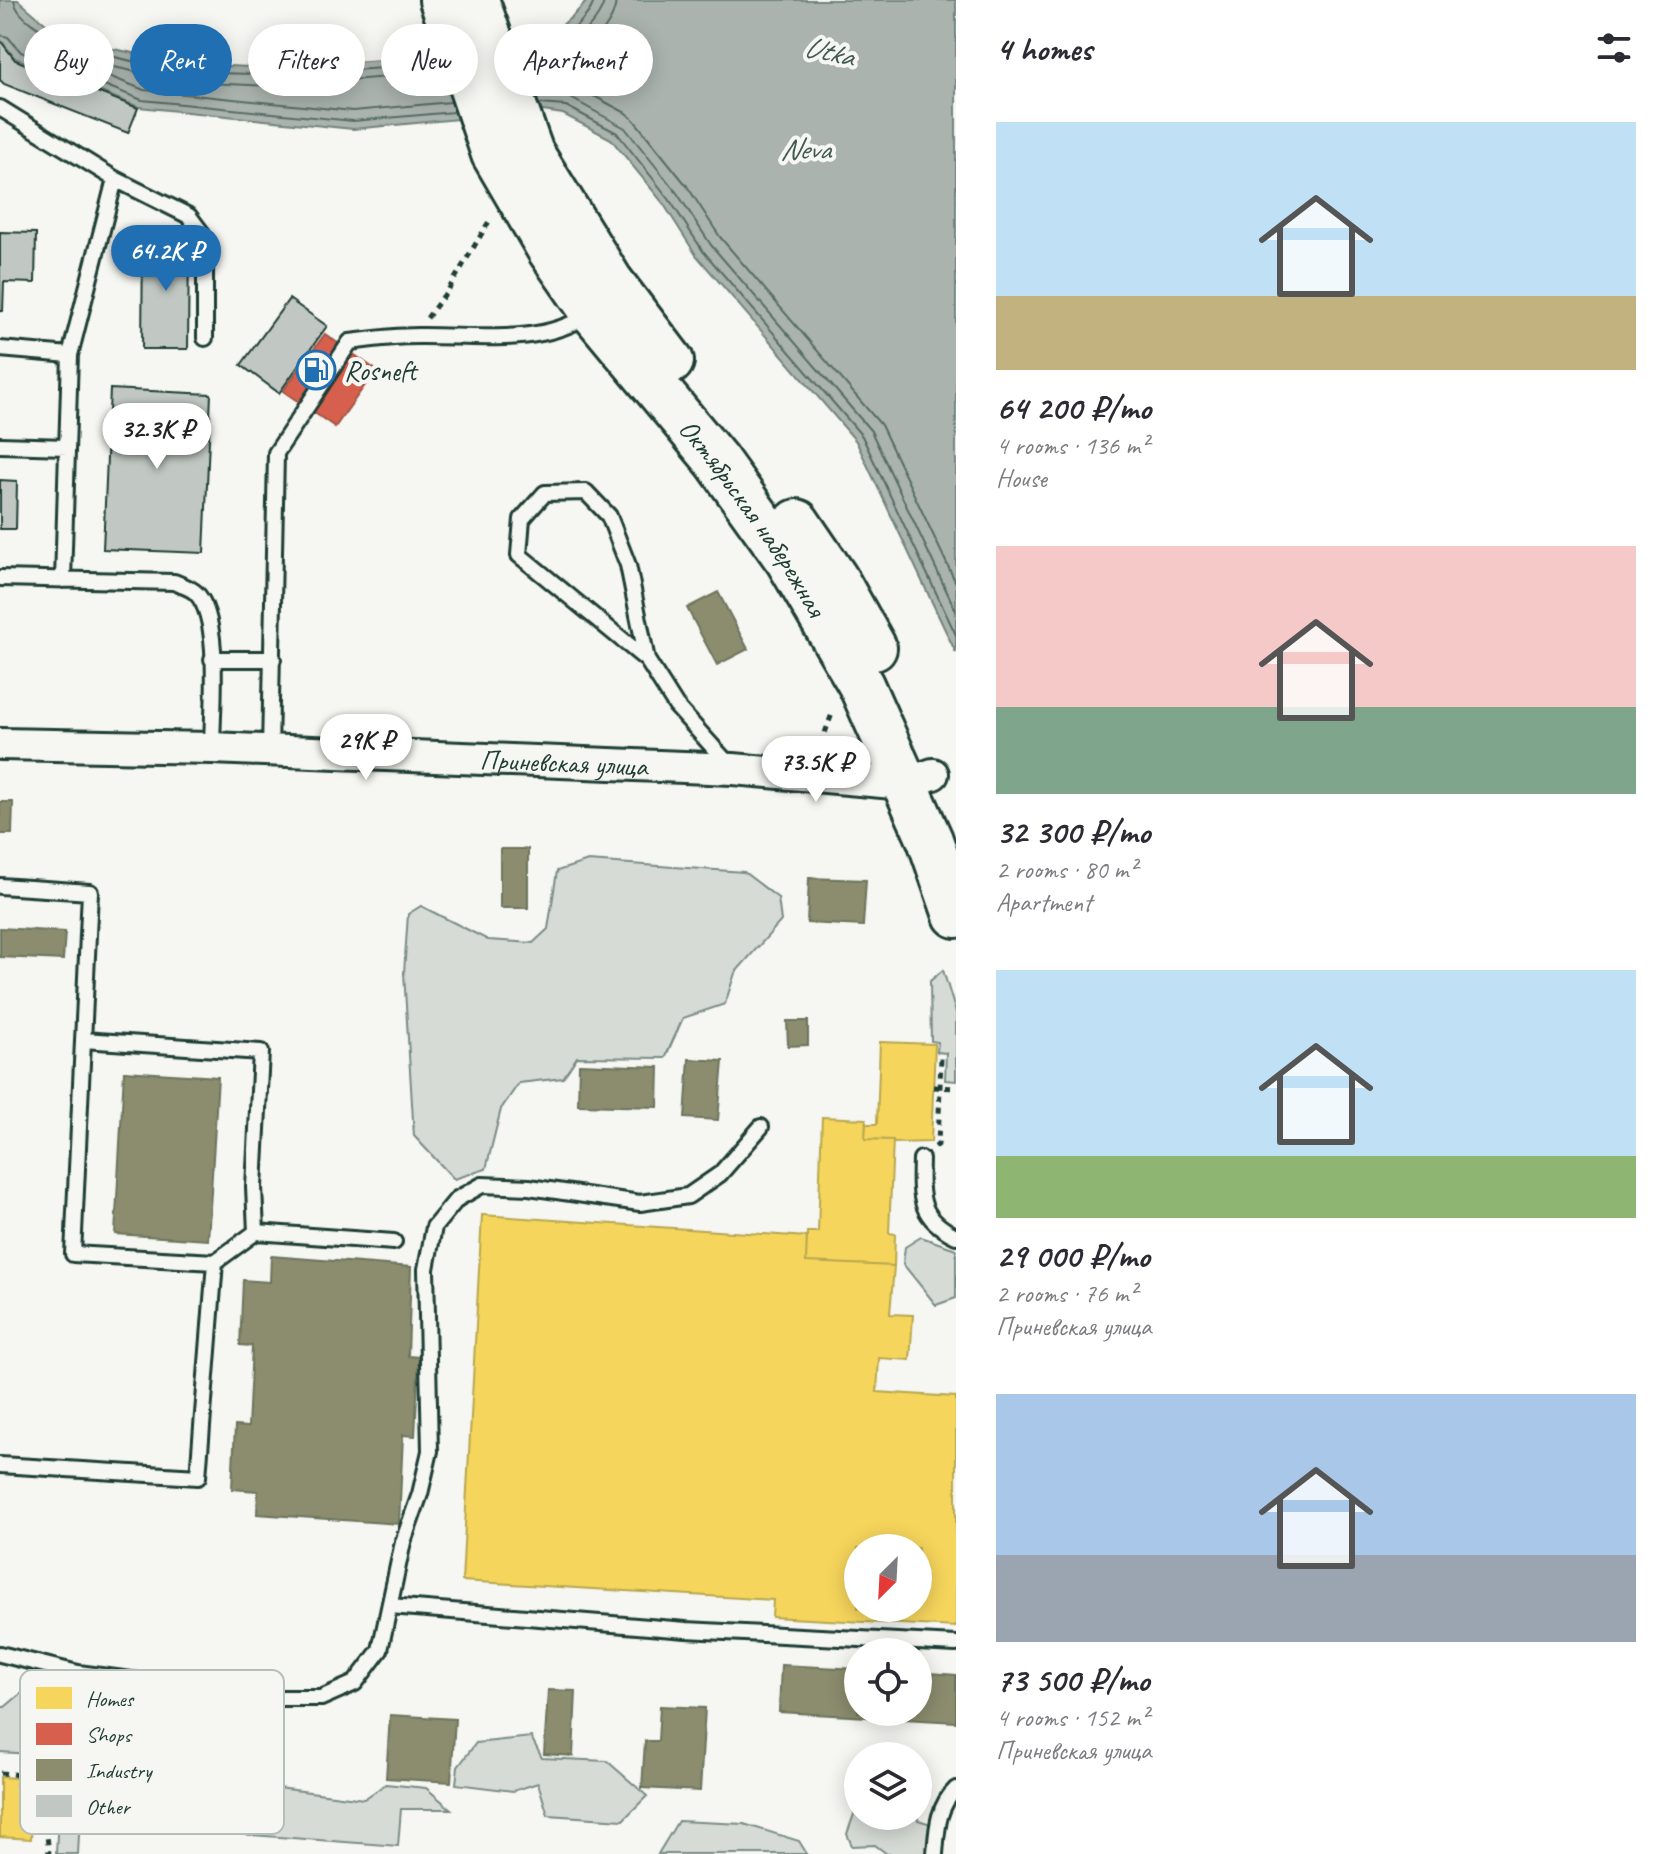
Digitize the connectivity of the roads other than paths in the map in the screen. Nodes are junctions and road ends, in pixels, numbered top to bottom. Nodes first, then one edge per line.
1 (464, 13) edge
2 (2, 114) edge
3 (512, 153) junction
4 (115, 179) junction
5 (593, 312) junction
6 (205, 338) dead end
7 (0, 349) edge
8 (70, 355) junction
9 (0, 445) edge
10 (67, 447) junction
11 (0, 578) edge
12 (63, 580) junction
13 (212, 659) junction
14 (273, 659) junction
15 (647, 660) junction
16 (0, 744) edge
17 (212, 748) junction
18 (270, 751) junction
19 (733, 769) junction
20 (919, 779) junction
21 (956, 827) edge
22 (0, 886) edge
23 (956, 915) edge
24 (83, 1040) junction
25 (761, 1127) dead end
26 (921, 1159) road end
27 (256, 1232) junction
28 (956, 1236) edge
29 (394, 1242) dead end
30 (215, 1262) junction
31 (0, 1465) edge
32 (390, 1606) junction
33 (956, 1644) edge
34 (0, 1654) edge
35 (71, 1670) edge
36 (284, 1698) edge
37 (956, 1789) edge
38 (935, 1854) edge

1 - 3 main road
2 - 4 lane
3 - 5 main road, Октябрьская набережная
3 - 20 main road, Октябрьская набережная
4 - 6 lane
4 - 8 lane
5 - 14 lane
5 - 20 main road, Октябрьская набережная
7 - 8 lane
8 - 10 lane
9 - 10 lane
10 - 12 lane
11 - 12 lane
12 - 13 lane
13 - 14 lane
13 - 17 lane
14 - 18 lane
15 - 15 lane
15 - 19 lane
16 - 17 street, Приневская улица
17 - 18 street, Приневская улица
18 - 19 street, Приневская улица
19 - 20 street, Приневская улица
20 - 21 main road, Октябрьская набережная
20 - 23 main road, Октябрьская набережная
22 - 24 lane
24 - 27 lane
24 - 30 lane
25 - 32 lane
26 - 28 lane
27 - 29 lane
27 - 30 lane
30 - 31 lane
32 - 33 lane
32 - 36 lane
34 - 35 lane
37 - 38 lane

